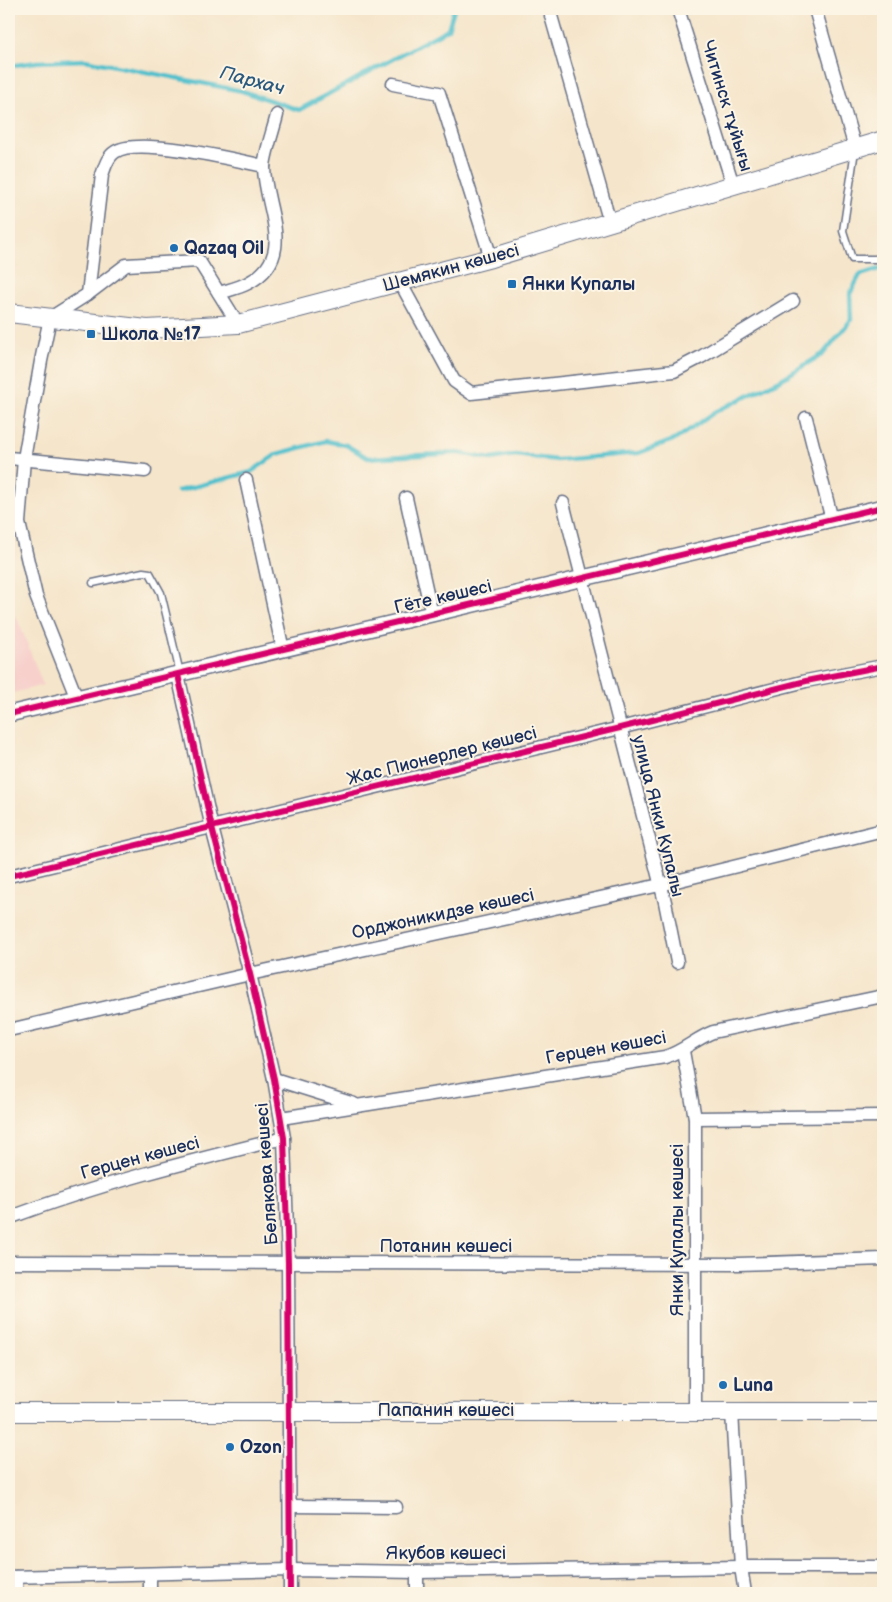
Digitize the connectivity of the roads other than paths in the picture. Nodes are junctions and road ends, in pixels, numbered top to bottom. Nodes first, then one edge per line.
1 (552, 9) edge
2 (678, 9) edge
3 (815, 9) edge
4 (393, 84) dead end
5 (277, 115) dead end
6 (883, 140) edge
7 (855, 148) junction
8 (264, 166) junction
9 (733, 186) junction
10 (610, 223) junction
11 (883, 257) edge
12 (491, 258) junction
13 (400, 282) junction
14 (218, 293) junction
15 (88, 294) junction
16 (793, 300) dead end
17 (9, 313) edge
18 (50, 318) junction
19 (238, 324) junction
20 (806, 418) dead end
21 (9, 458) edge
22 (24, 459) junction
23 (145, 471) dead end
24 (246, 480) dead end
25 (406, 498) dead end
26 (563, 503) dead end
27 (883, 507) edge
28 (832, 520) junction
29 (580, 580) junction
30 (93, 582) dead end
31 (432, 615) junction
32 (283, 650) junction
33 (883, 666) edge
34 (179, 674) junction
35 (77, 698) junction
36 (9, 714) edge
37 (620, 728) junction
38 (212, 828) junction
39 (883, 830) edge
40 (9, 876) edge
41 (660, 885) junction
42 (677, 962) dead end
43 (250, 974) junction
44 (883, 996) edge
45 (9, 1030) edge
46 (683, 1052) junction
47 (274, 1079) junction
48 (356, 1105) junction
49 (883, 1116) edge
50 (281, 1118) junction
51 (695, 1118) junction
52 (284, 1138) junction
53 (9, 1218) edge
54 (883, 1259) edge
55 (9, 1262) edge
56 (288, 1263) junction
57 (694, 1263) junction
58 (288, 1410) junction
59 (695, 1410) junction
60 (9, 1412) edge
61 (732, 1412) junction
62 (883, 1412) edge
63 (291, 1506) junction
64 (396, 1508) dead end
65 (741, 1567) junction
66 (883, 1567) edge
67 (291, 1570) junction
68 (417, 1572) junction
69 (150, 1574) junction
70 (12, 1577) edge
71 (16, 1593) edge
72 (150, 1593) edge
73 (290, 1593) edge
74 (416, 1593) edge
75 (745, 1593) edge

1 - 10 street
2 - 9 street, Читинск тұйығы
3 - 7 street
4 - 12 street
5 - 8 street
6 - 7 main road, Шемякин көшесі
7 - 9 main road, Шемякин көшесі
7 - 11 lane
8 - 14 street
8 - 15 street
9 - 10 main road, Шемякин көшесі
10 - 12 main road, Шемякин көшесі
12 - 13 main road, Шемякин көшесі
13 - 16 street
13 - 19 main road, Шемякин көшесі
14 - 15 street
14 - 19 street
15 - 18 street
17 - 18 main road, Шемякин көшесі
18 - 19 main road, Шемякин көшесі
18 - 22 street
20 - 28 street
21 - 22 street
22 - 23 street
22 - 35 street
24 - 32 street
25 - 31 street
26 - 29 street, улица Янки Купалы
27 - 28 street, Гёте көшесі
28 - 29 street, Гёте көшесі
29 - 31 street, Гёте көшесі
29 - 37 street, улица Янки Купалы
30 - 34 lane
31 - 32 street, Гёте көшесі
32 - 34 street, Гёте көшесі
33 - 37 street, Жас Пионерлер көшесі
34 - 35 street, Гёте көшесі
34 - 38 street, Белякова көшесі
35 - 36 street, Гёте көшесі
37 - 38 street, Жас Пионерлер көшесі
37 - 41 street, улица Янки Купалы
38 - 40 street, Жас Пионерлер көшесі
38 - 43 street, Белякова көшесі
39 - 41 street, Орджоникидзе көшесі
41 - 42 street, улица Янки Купалы
41 - 43 street, Орджоникидзе көшесі
43 - 45 street, Орджоникидзе көшесі
43 - 47 street, Белякова көшесі
44 - 46 street, Герцен көшесі
46 - 48 street, Герцен көшесі
46 - 51 street, Янки Купалы көшесі
47 - 48 street
47 - 50 street, Белякова көшесі
48 - 50 street, Герцен көшесі
49 - 51 street
50 - 52 street, Белякова көшесі
51 - 57 street, Янки Купалы көшесі
52 - 53 street, Герцен көшесі
52 - 56 street, Белякова көшесі
54 - 57 street, Потанин көшесі
55 - 56 street, Потанин көшесі
56 - 57 street, Потанин көшесі
56 - 58 street, Белякова көшесі
57 - 59 street, Янки Купалы көшесі
58 - 59 main road, Папанин көшесі
58 - 60 main road, Папанин көшесі
58 - 63 street, Белякова көшесі
59 - 61 main road, Папанин көшесі
61 - 62 main road, Папанин көшесі
61 - 65 street
63 - 64 street
63 - 67 street, Белякова көшесі
65 - 66 street, Якубов көшесі
65 - 68 street, Якубов көшесі
65 - 75 street
67 - 68 street, Якубов көшесі
67 - 69 street, Якубов көшесі
67 - 73 street, Белякова көшесі
68 - 74 street
69 - 70 street, Якубов көшесі
69 - 72 street
70 - 71 street

